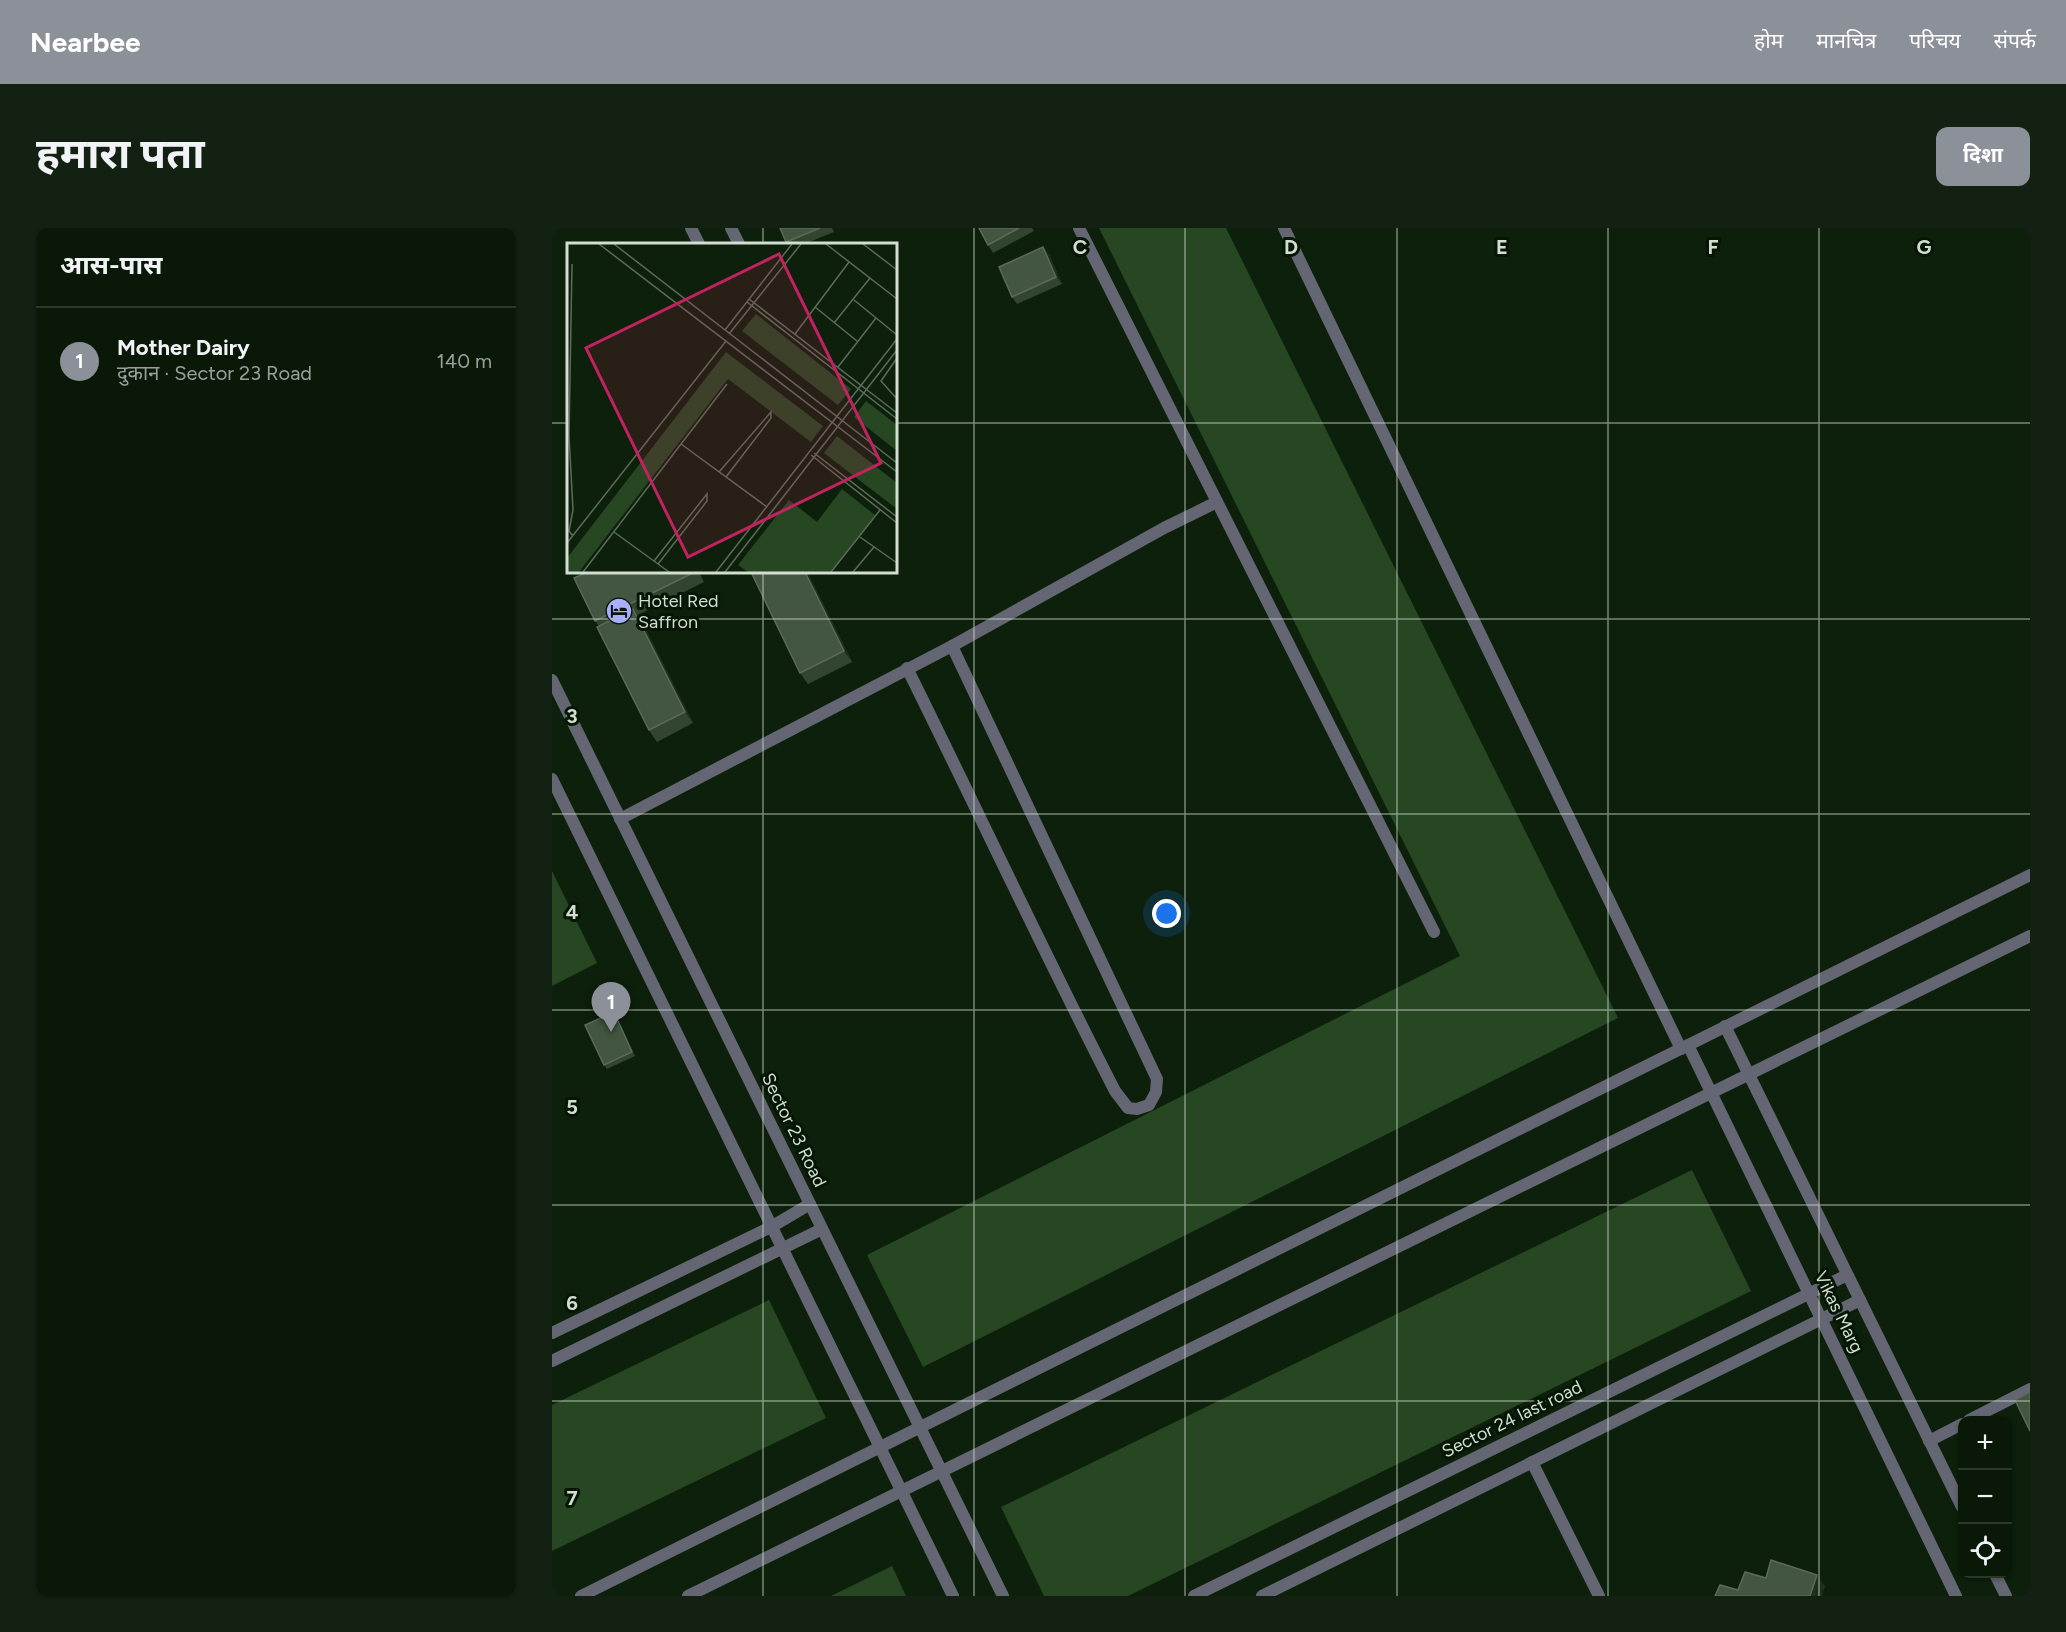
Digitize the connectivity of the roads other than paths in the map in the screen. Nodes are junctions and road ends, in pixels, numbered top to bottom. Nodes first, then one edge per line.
1 (692, 228) edge
2 (731, 228) edge
3 (1079, 228) edge
4 (1284, 228) edge
5 (699, 243) edge
6 (738, 243) edge
7 (1217, 502) junction
8 (952, 646) junction
9 (907, 668) junction
10 (552, 680) edge
11 (552, 779) edge
12 (620, 819) junction
13 (2030, 875) edge
14 (1434, 933) dead end
15 (2030, 936) edge
16 (1725, 1026) junction
17 (1684, 1047) junction
18 (1749, 1074) junction
19 (1712, 1091) junction
20 (810, 1204) junction
21 (771, 1227) junction
22 (822, 1229) junction
23 (782, 1249) junction
24 (1847, 1275) junction
25 (1810, 1292) junction
26 (1860, 1300) junction
27 (1822, 1318) junction
28 (552, 1333) edge
29 (552, 1361) edge
30 (2030, 1389) edge
31 (1977, 1416) edge
32 (1958, 1426) edge
33 (920, 1427) junction
34 (1929, 1441) junction
35 (880, 1447) junction
36 (1532, 1462) junction
37 (942, 1471) junction
38 (902, 1491) junction
39 (1958, 1500) edge
40 (1997, 1578) edge
41 (581, 1596) edge
42 (688, 1596) edge
43 (953, 1596) edge
44 (1003, 1596) edge
45 (1194, 1596) edge
46 (1262, 1596) edge
47 (1599, 1596) edge
48 (1956, 1596) edge
49 (2006, 1596) edge

1 - 5 street
2 - 6 street
3 - 7 street
4 - 17 street, Vikas Marg
7 - 8 street
7 - 14 street
8 - 9 street
8 - 9 street
9 - 12 street
10 - 12 street, Sector 23 Road
11 - 21 street
12 - 20 street, Sector 23 Road
13 - 16 street
15 - 18 street
16 - 17 street
16 - 18 street, Vikas Marg
17 - 19 street, Vikas Marg
17 - 33 street
18 - 19 street
18 - 24 street, Vikas Marg
19 - 25 street, Vikas Marg
19 - 37 street
20 - 21 street
20 - 22 street, Sector 23 Road
21 - 23 street
21 - 28 street
22 - 23 street
22 - 33 street, Sector 23 Road
23 - 29 street
23 - 35 street
24 - 25 street, Sector 24 last road
24 - 26 street, Vikas Marg
25 - 27 street, Vikas Marg
25 - 45 street, Sector 24 last road
26 - 27 street
26 - 34 street, Vikas Marg
27 - 36 street
27 - 48 street, Vikas Marg
30 - 31 street
32 - 34 street
33 - 35 street
33 - 37 street, Sector 23 Road
34 - 39 street, Vikas Marg
35 - 38 street
35 - 41 street
36 - 46 street
36 - 47 street
37 - 38 street
37 - 44 street, Sector 23 Road
38 - 42 street
38 - 43 street
40 - 49 street

